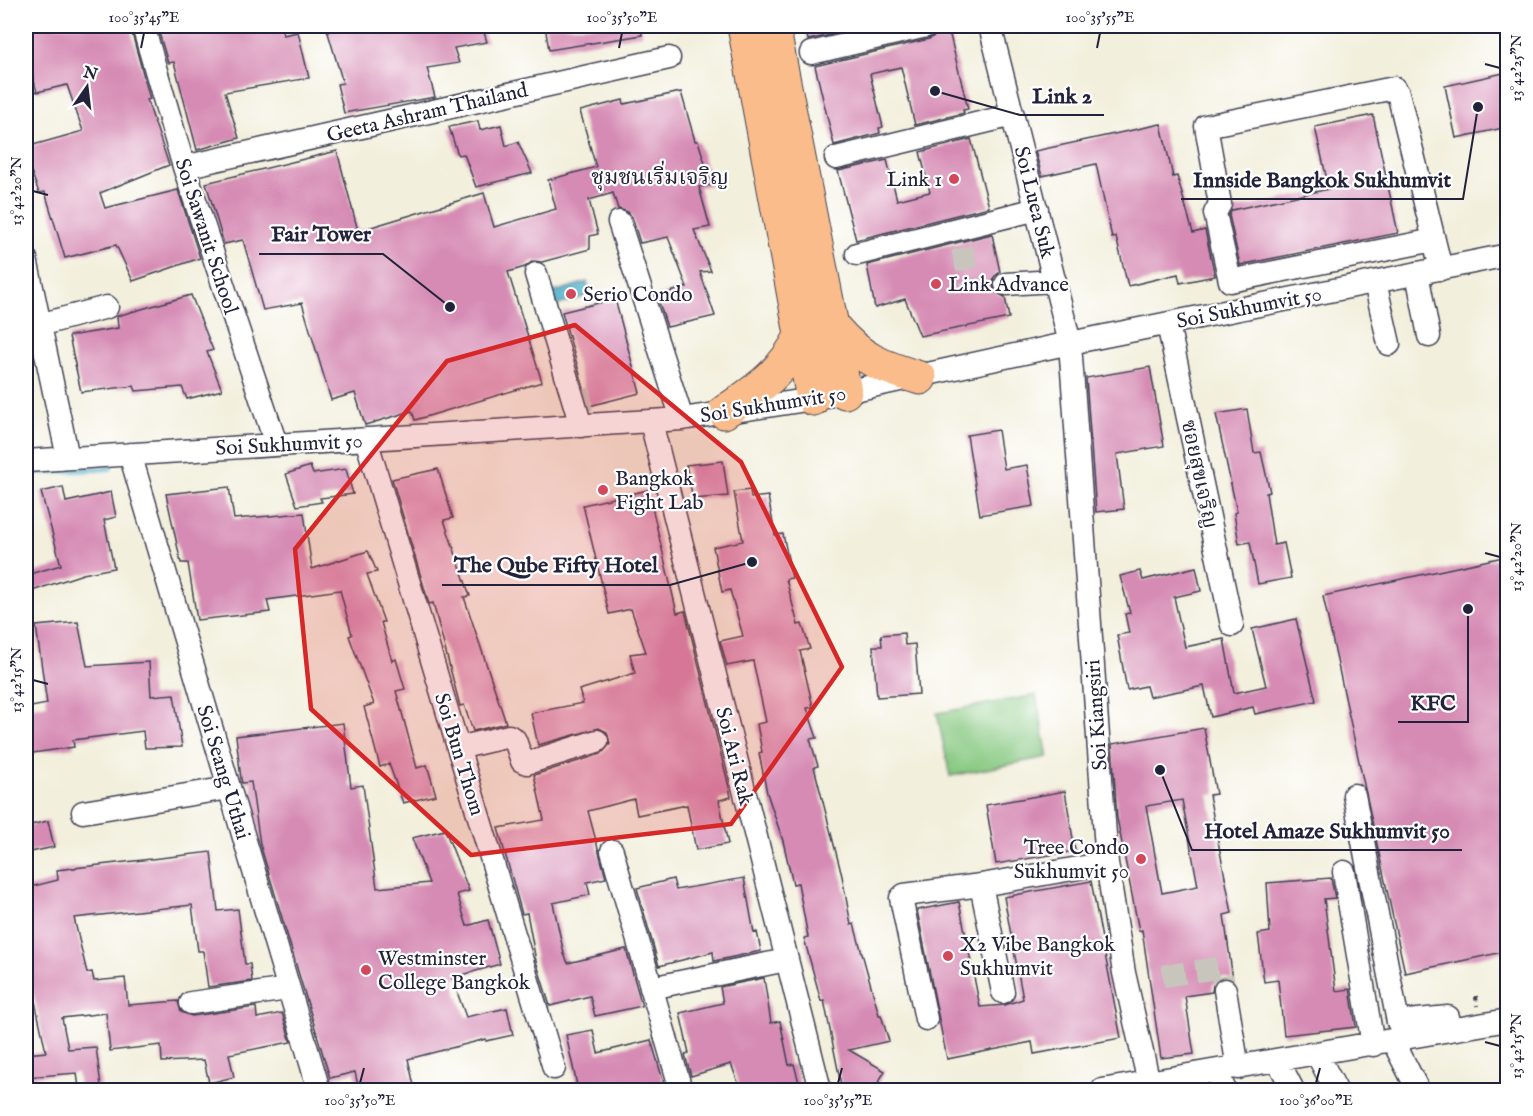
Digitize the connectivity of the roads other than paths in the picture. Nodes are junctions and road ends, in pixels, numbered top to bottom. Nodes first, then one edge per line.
1 (143, 26) edge
2 (744, 26) edge
3 (773, 26) edge
4 (871, 26) edge
5 (926, 26) edge
6 (990, 26) edge
7 (669, 58) dead end
8 (1011, 109) junction
9 (835, 151) dead end
10 (184, 167) junction
11 (1039, 217) junction
12 (620, 222) dead end
13 (1434, 240) junction
14 (962, 248) dead end
15 (857, 254) dead end
16 (1508, 255) edge
17 (26, 259) edge
18 (1441, 268) junction
19 (1418, 273) junction
20 (536, 274) dead end
21 (1055, 281) junction
22 (1375, 282) junction
23 (1006, 284) dead end
24 (107, 307) dead end
25 (39, 324) junction
26 (1168, 324) junction
27 (835, 329) junction
28 (1430, 336) dead end
29 (1070, 343) junction
30 (798, 344) junction
31 (1389, 344) dead end
32 (920, 378) junction
33 (845, 392) junction
34 (760, 399) junction
35 (804, 400) junction
36 (724, 412) joint
37 (682, 419) junction
38 (651, 422) junction
39 (580, 426) junction
40 (366, 439) junction
41 (276, 444) junction
42 (130, 454) junction
43 (68, 458) junction
44 (26, 461) edge
45 (1232, 625) dead end
46 (597, 741) dead end
47 (458, 748) junction
48 (229, 788) junction
49 (1354, 795) dead end
50 (83, 812) dead end
51 (612, 851) dead end
52 (1107, 863) junction
53 (1344, 872) dead end
54 (981, 885) junction
55 (786, 960) junction
56 (651, 988) junction
57 (288, 989) junction
58 (1225, 990) tunnel mouth
59 (1003, 992) dead end
60 (191, 1003) dead end
61 (1448, 1017) dead end
62 (926, 1019) dead end
63 (1508, 1020) edge
64 (1383, 1043) junction
65 (1317, 1054) junction
66 (1278, 1061) junction
67 (555, 1068) dead end
68 (1238, 1068) junction
69 (1221, 1081) edge
70 (1149, 1083) junction
71 (319, 1090) edge
72 (681, 1090) edge
73 (820, 1090) edge
74 (1102, 1090) edge
75 (1293, 1090) edge
76 (1336, 1090) edge
77 (1418, 1090) edge

1 - 10 street, Soi Sawanit School
2 - 30 highway
3 - 27 highway
4 - 5 street
6 - 8 street, Soi Luea Suk
7 - 10 street, Geeta Ashram Thailand
8 - 9 street
8 - 11 street, Soi Luea Suk
10 - 41 street, Soi Sawanit School
11 - 14 street
11 - 15 street
11 - 21 street, Soi Luea Suk
12 - 37 street
13 - 13 street
13 - 18 street
16 - 18 street, Soi Sukhumvit 50
17 - 25 street
18 - 19 street, Soi Sukhumvit 50
19 - 22 street, Soi Sukhumvit 50
19 - 28 street
20 - 39 street
21 - 23 street
21 - 29 street, Soi Luea Suk
22 - 26 street, Soi Sukhumvit 50
22 - 31 street
24 - 25 street
25 - 43 street
26 - 29 street, Soi Sukhumvit 50
26 - 45 street, ซอยสุขเจริญ
27 - 32 highway
27 - 33 highway
29 - 32 street, Soi Sukhumvit 50
29 - 52 street, Soi Kiangsiri
30 - 34 highway
30 - 35 highway
32 - 33 street, Soi Sukhumvit 50
33 - 35 street, Soi Sukhumvit 50
34 - 35 street, Soi Sukhumvit 50
34 - 36 highway
36 - 37 street, Soi Sukhumvit 50
37 - 38 street, Soi Sukhumvit 50
38 - 39 street, Soi Sukhumvit 50
38 - 55 street, Soi Ari Rak
39 - 40 street, Soi Sukhumvit 50
40 - 41 street, Soi Sukhumvit 50
40 - 47 street, Soi Bun Thom
41 - 42 street, Soi Sukhumvit 50
42 - 43 street, Soi Sukhumvit 50
42 - 48 street, Soi Seang Uthai
43 - 44 street, Soi Sukhumvit 50
46 - 47 street
47 - 67 street, Soi Bun Thom
48 - 50 street
48 - 57 street, Soi Seang Uthai
49 - 61 street
51 - 56 street
52 - 54 street
52 - 70 street, Soi Kiangsiri
53 - 64 street
54 - 59 street
54 - 62 street
55 - 56 street
55 - 73 street, Soi Ari Rak
56 - 72 street
57 - 60 street
57 - 71 street, Soi Seang Uthai
58 - 68 street
63 - 64 street
64 - 65 street
64 - 77 street
65 - 66 street
65 - 76 street
66 - 68 street
66 - 75 street
68 - 69 street
69 - 70 street
70 - 74 street

